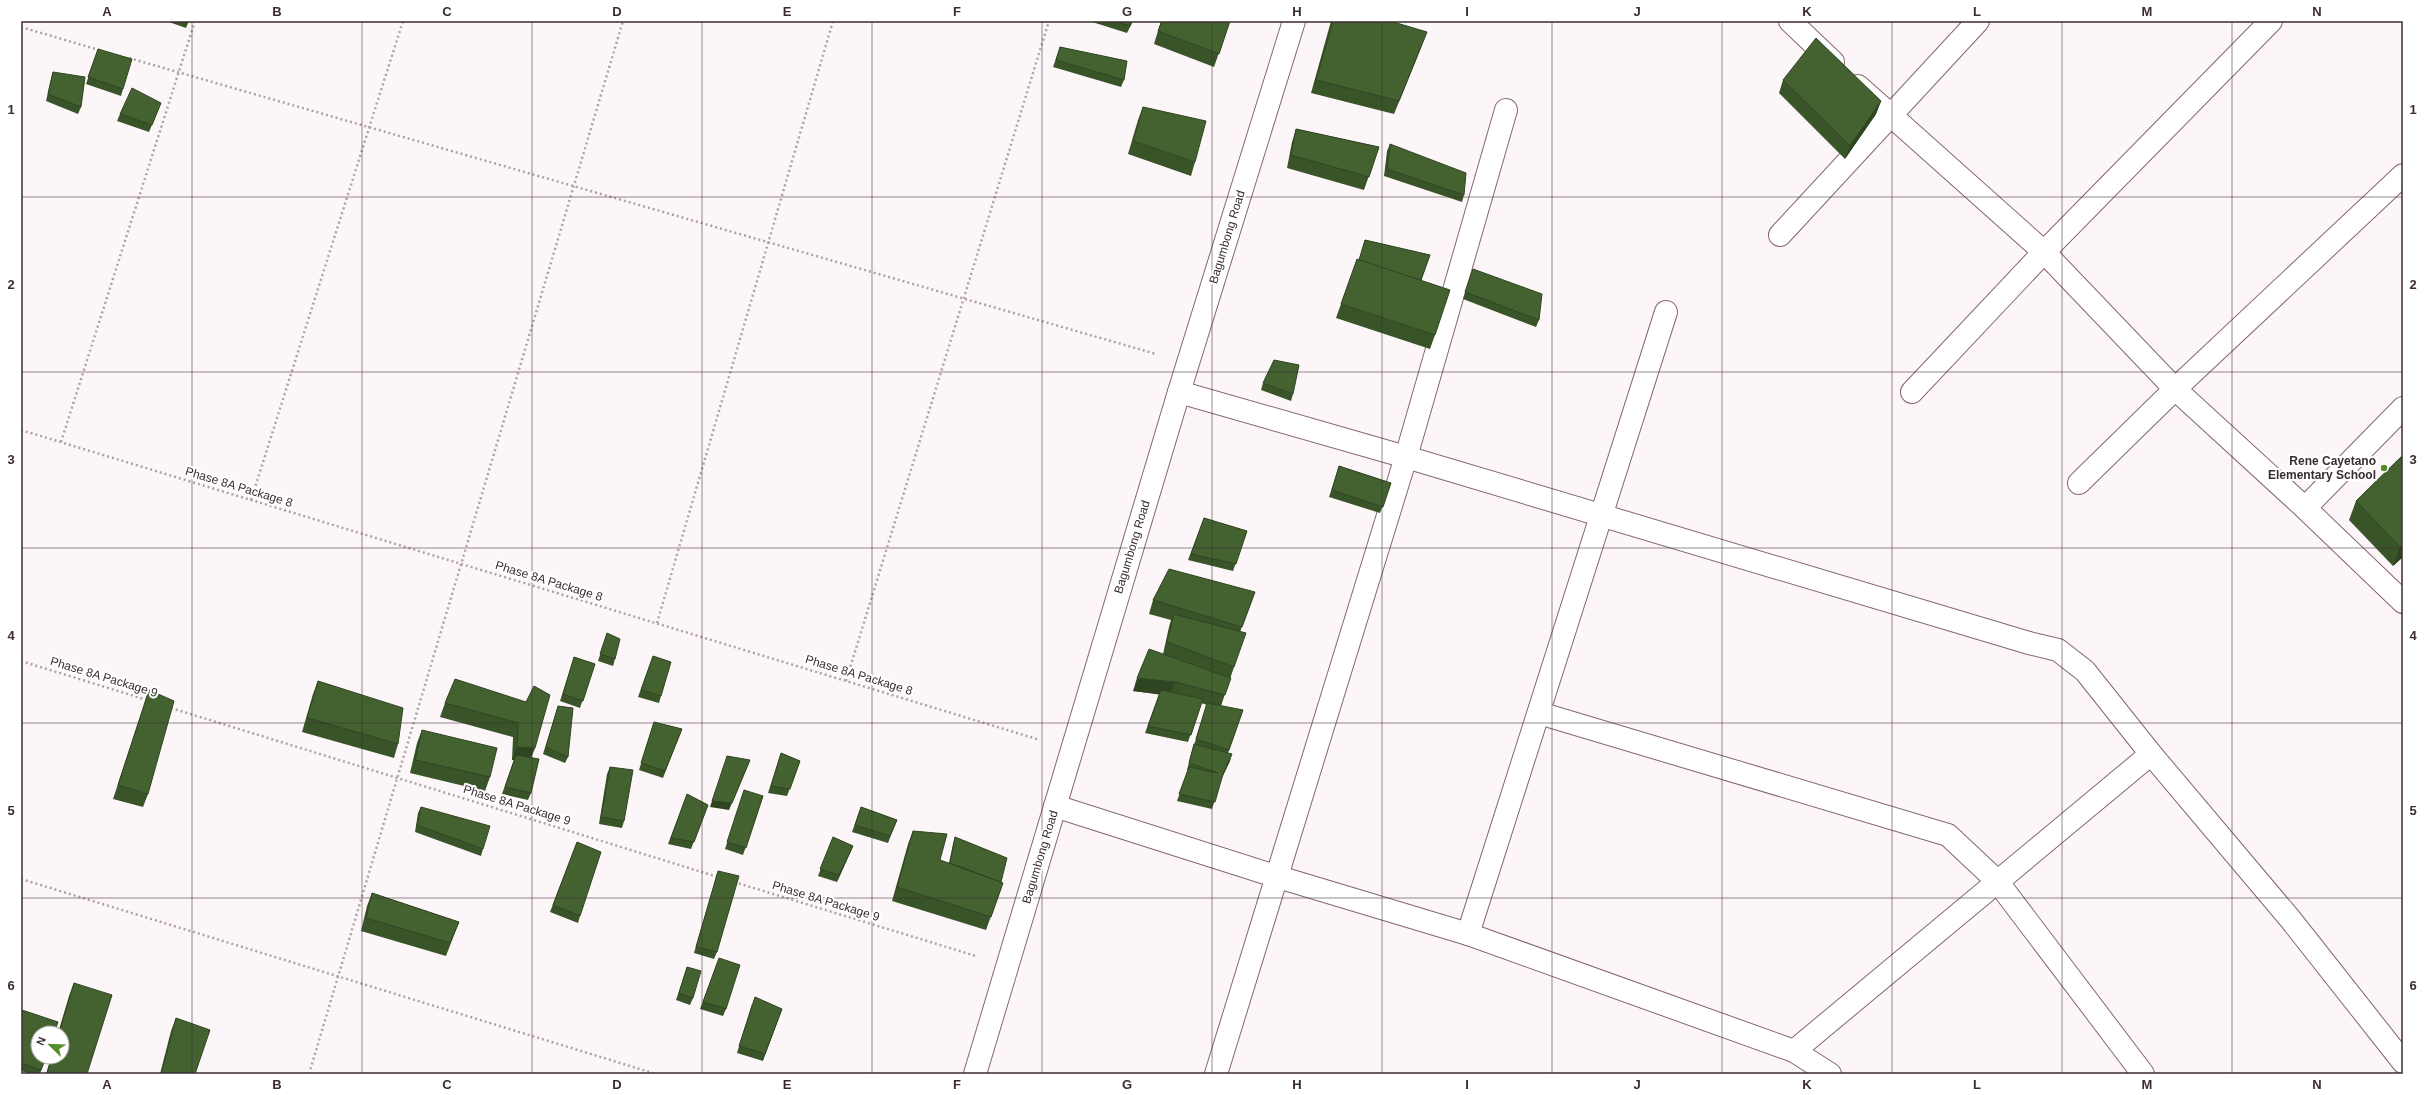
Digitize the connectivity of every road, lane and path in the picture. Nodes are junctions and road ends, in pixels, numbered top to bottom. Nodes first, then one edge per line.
1 (194, 21) edge
2 (403, 21) edge
3 (623, 21) edge
4 (833, 21) edge
5 (1049, 21) edge
6 (1294, 21) edge
7 (1790, 21) edge
8 (1978, 21) edge
9 (2271, 21) edge
10 (21, 27) edge
11 (103, 51) edge
12 (126, 57) edge
13 (178, 72) junction
14 (1506, 110) dead end
15 (1890, 116) junction
16 (370, 128) junction
17 (2403, 175) edge
18 (574, 186) junction
19 (1780, 235) dead end
20 (769, 242) junction
21 (2044, 252) junction
22 (964, 298) junction
23 (1666, 312) dead end
24 (1188, 363) junction
25 (2175, 389) junction
26 (1179, 392) junction
27 (1912, 392) dead end
28 (2403, 408) edge
29 (21, 430) edge
30 (61, 442) junction
31 (1406, 457) junction
32 (2079, 483) dead end
33 (251, 500) junction
34 (2305, 508) junction
35 (1600, 516) junction
36 (461, 564) junction
37 (2403, 602) edge
38 (657, 624) junction
39 (21, 661) edge
40 (846, 681) junction
41 (149, 701) edge
42 (164, 706) edge
43 (1539, 713) junction
44 (1072, 750) junction
45 (2151, 754) junction
46 (397, 778) junction
47 (1055, 806) junction
48 (1275, 876) junction
49 (21, 879) edge
50 (725, 879) edge
51 (732, 881) edge
52 (1997, 881) junction
53 (1468, 934) junction
54 (1007, 966) junction
55 (338, 976) junction
56 (1794, 1051) junction
57 (2403, 1062) edge
58 (309, 1074) edge
59 (656, 1074) edge
60 (975, 1074) edge
61 (1216, 1074) edge
62 (1830, 1074) edge
63 (2143, 1074) edge

1 - 13 path
2 - 16 path
3 - 18 path
4 - 20 path
5 - 22 path
6 - 24 street, Bagumbong Road
7 - 15 street
8 - 15 street
9 - 21 street
10 - 11 path
12 - 13 path
13 - 16 path
13 - 30 path
14 - 31 street
15 - 19 street
15 - 21 street
16 - 18 path
16 - 33 path
17 - 25 street
18 - 20 path
18 - 36 path
20 - 22 path
20 - 38 path
21 - 25 street
21 - 27 street
22 - 24 path
22 - 40 path
23 - 35 street
24 - 26 street, Bagumbong Road
25 - 32 street
25 - 34 street
26 - 31 street
26 - 44 street, Bagumbong Road
28 - 34 street
29 - 30 path, Phase 8A Package 8
30 - 33 path, Phase 8A Package 8
31 - 35 street
31 - 48 street
33 - 36 path, Phase 8A Package 8
34 - 37 street
35 - 43 street
35 - 45 street
36 - 38 path, Phase 8A Package 8
36 - 46 path
38 - 40 path, Phase 8A Package 8
39 - 41 path, Phase 8A Package 9
40 - 44 path, Phase 8A Package 8
42 - 46 path, Phase 8A Package 9
43 - 52 street
43 - 53 street
44 - 47 street, Bagumbong Road
45 - 52 street
45 - 57 street
46 - 50 path, Phase 8A Package 9
46 - 55 path
47 - 48 street
47 - 54 street, Bagumbong Road
48 - 53 street
48 - 61 street
49 - 55 path
51 - 54 path, Phase 8A Package 9
52 - 56 street
52 - 63 street
53 - 56 street
54 - 60 street, Bagumbong Road
55 - 58 path
55 - 59 path
56 - 62 street

